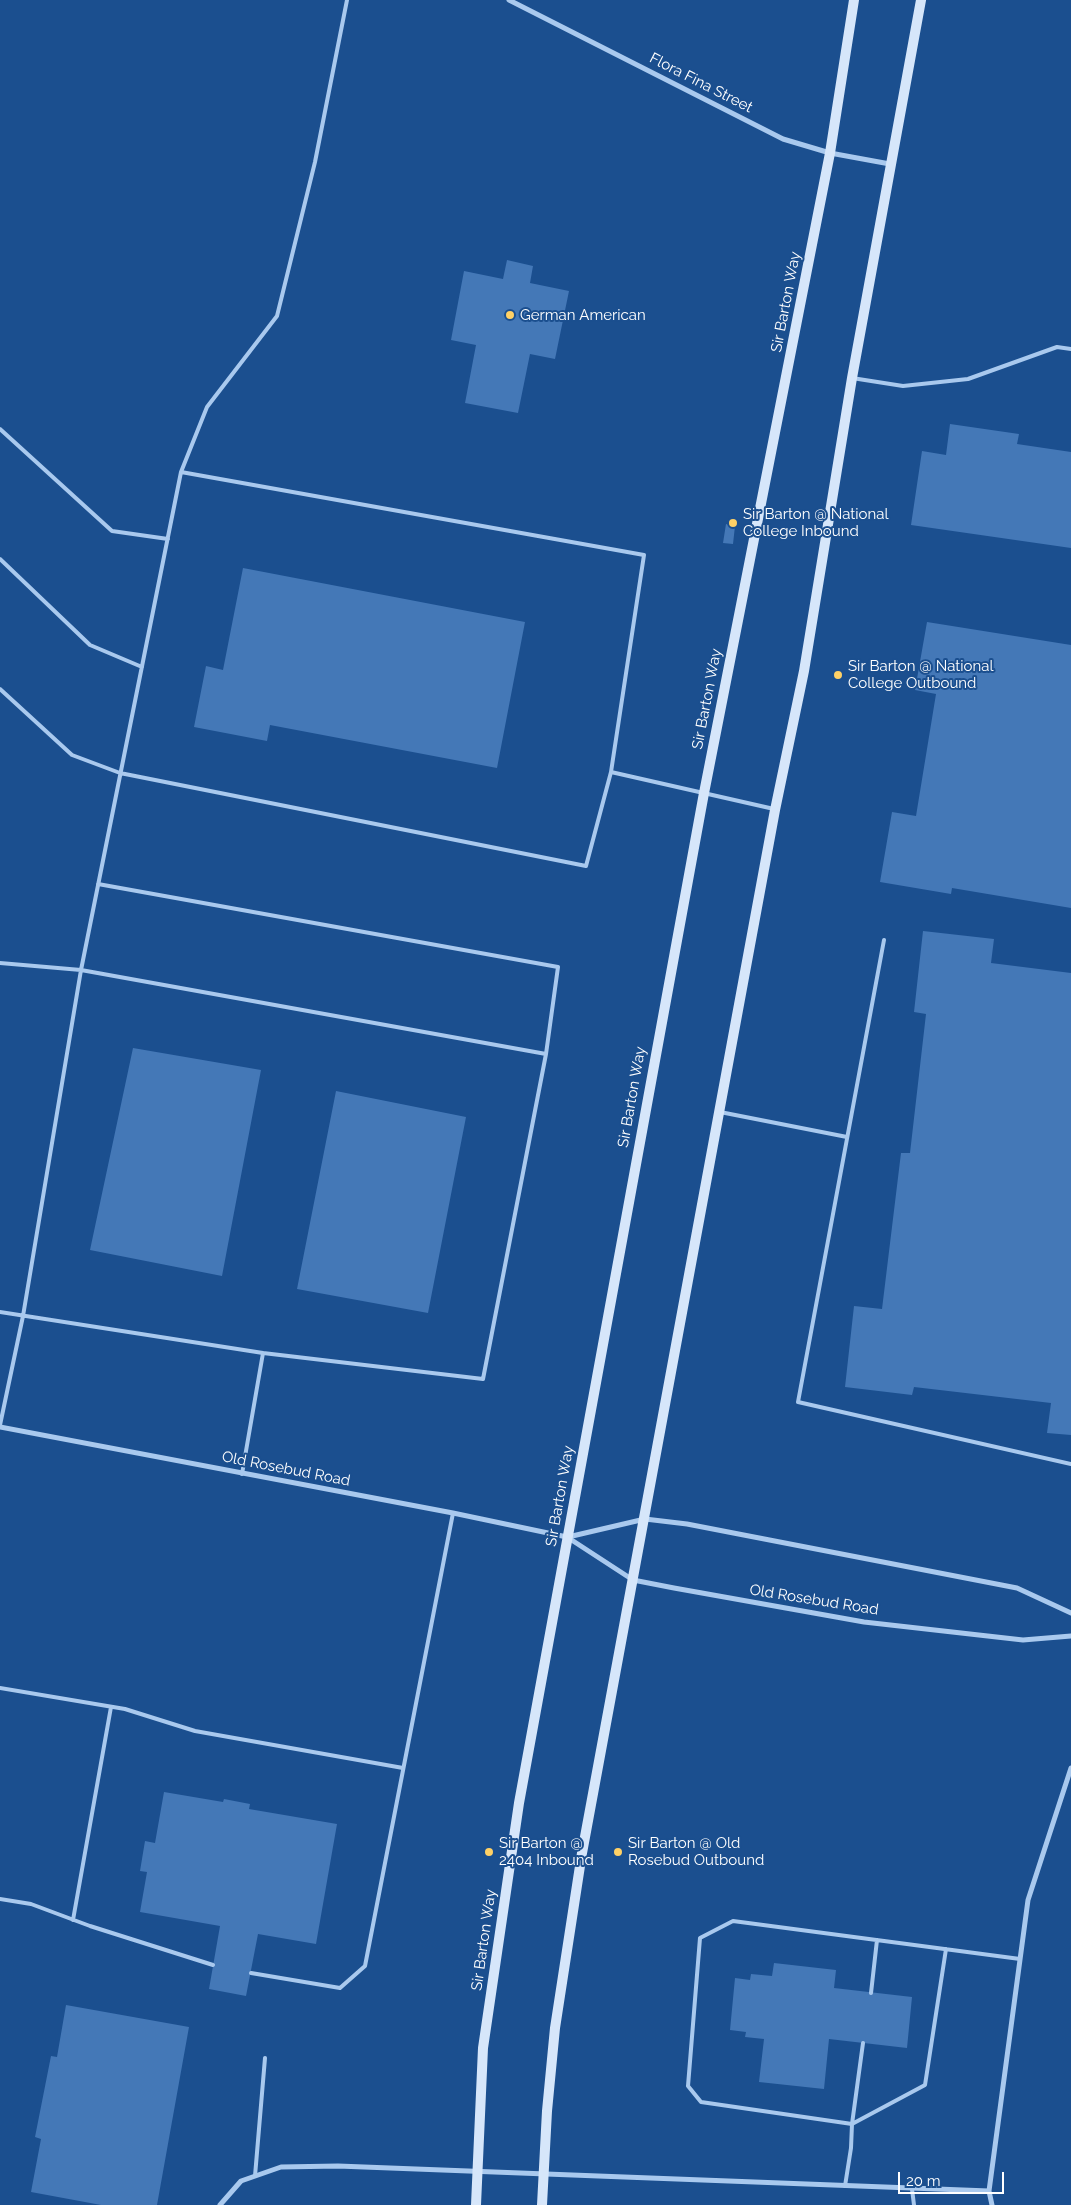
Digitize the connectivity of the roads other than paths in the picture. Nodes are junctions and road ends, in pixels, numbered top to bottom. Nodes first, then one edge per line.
1 (346, 0) edge
2 (509, 0) edge
3 (854, 0) edge
4 (921, 0) edge
5 (830, 153) junction
6 (890, 164) junction
7 (1071, 349) edge
8 (852, 378) junction
9 (0, 429) edge
10 (181, 472) junction
11 (168, 539) junction
12 (0, 560) edge
13 (142, 667) junction
14 (0, 689) edge
15 (611, 772) junction
16 (120, 773) junction
17 (704, 793) junction
18 (775, 810) junction
19 (98, 884) junction
20 (884, 940) dead end
21 (0, 963) edge
22 (81, 970) junction
23 (546, 1054) junction
24 (720, 1112) junction
25 (847, 1137) junction
26 (0, 1312) edge
27 (23, 1316) junction
28 (264, 1353) junction
29 (0, 1426) edge
30 (1071, 1464) edge
31 (242, 1474) junction
32 (452, 1513) junction
33 (645, 1519) junction
34 (567, 1537) junction
35 (633, 1580) junction
36 (1071, 1612) edge
37 (1071, 1636) edge
38 (0, 1688) edge
39 (111, 1707) junction
40 (403, 1768) junction
41 (1071, 1768) edge
42 (0, 1899) edge
43 (74, 1920) junction
44 (877, 1940) junction
45 (946, 1949) junction
46 (1020, 1959) junction
47 (213, 1965) dead end
48 (251, 1973) dead end
49 (871, 1993) dead end
50 (863, 2043) dead end
51 (265, 2058) dead end
52 (852, 2124) junction
53 (478, 2171) junction
54 (543, 2175) junction
55 (255, 2176) junction
56 (845, 2186) junction
57 (912, 2189) junction
58 (989, 2192) junction
59 (220, 2205) edge
60 (476, 2205) edge
61 (542, 2205) edge
62 (914, 2205) edge
63 (992, 2205) edge

1 - 10 lane
2 - 5 street, Flora Fina Street
3 - 5 main road, Sir Barton Way
4 - 6 main road
5 - 6 street, Flora Fina Street
5 - 17 main road, Sir Barton Way
6 - 8 main road
7 - 8 lane
8 - 18 main road
9 - 11 lane
10 - 11 lane
10 - 15 lane
11 - 13 lane
12 - 13 lane
13 - 16 lane
14 - 16 lane
15 - 16 lane
15 - 17 lane
16 - 19 lane
17 - 18 lane
17 - 34 main road, Sir Barton Way
18 - 24 main road
19 - 22 lane
19 - 23 lane
20 - 25 lane
21 - 22 lane
22 - 23 lane
22 - 27 lane
23 - 28 lane
24 - 25 lane
24 - 33 main road
25 - 30 lane
26 - 27 lane
27 - 28 lane
27 - 29 lane
28 - 31 lane
29 - 31 street, Old Rosebud Road
31 - 32 street, Old Rosebud Road
32 - 34 street, Old Rosebud Road
32 - 40 lane
33 - 34 street, Old Rosebud Road
33 - 35 main road
33 - 36 street, Old Rosebud Road
34 - 35 street, Old Rosebud Road
34 - 53 main road, Sir Barton Way
35 - 37 street, Old Rosebud Road
35 - 54 main road
38 - 39 lane
39 - 40 lane
39 - 43 lane
40 - 48 lane
41 - 46 street
42 - 43 lane
43 - 47 lane
44 - 45 lane
44 - 49 lane
44 - 52 lane
45 - 46 lane
45 - 52 lane
46 - 58 street
50 - 52 lane
51 - 55 lane
52 - 56 lane
53 - 54 street
53 - 55 street
53 - 60 main road, Sir Barton Way
54 - 56 street
54 - 61 main road
55 - 59 street
56 - 57 street
57 - 58 street
57 - 62 lane
58 - 63 street

